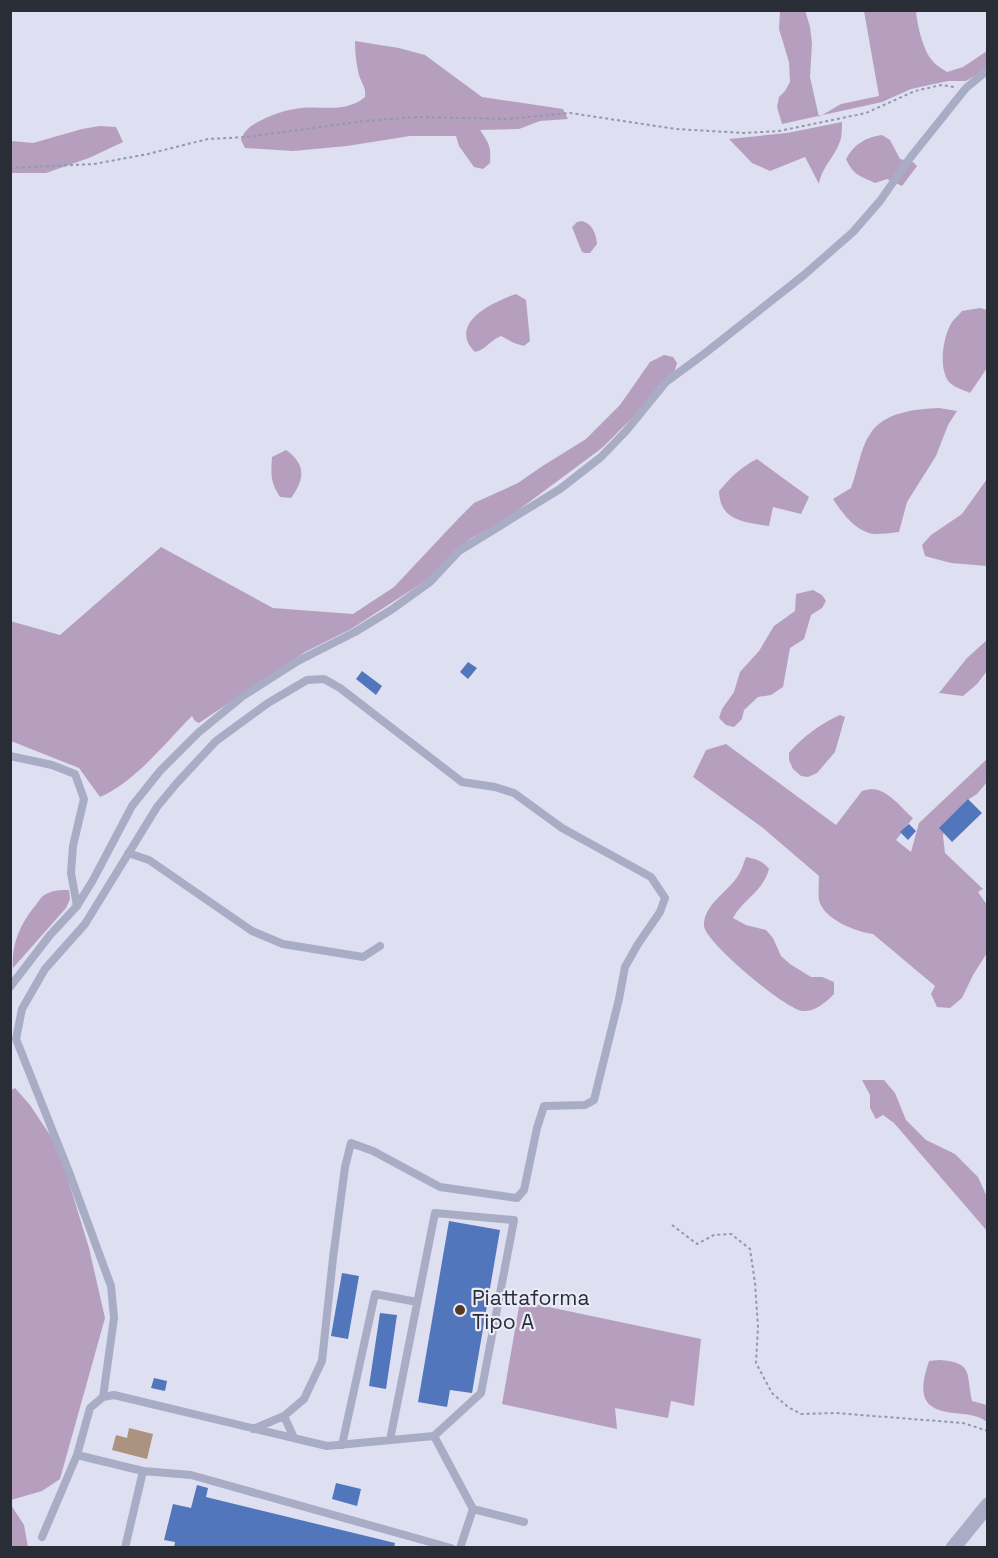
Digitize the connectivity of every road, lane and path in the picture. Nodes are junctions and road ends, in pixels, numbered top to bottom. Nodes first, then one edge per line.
1 (987, 70) edge
2 (966, 88) junction
3 (10, 168) edge
4 (10, 756) edge
5 (128, 853) junction
6 (77, 906) junction
7 (380, 946) dead end
8 (10, 987) edge
9 (672, 1226) dead end
10 (417, 1302) junction
11 (103, 1397) junction
12 (284, 1416) junction
13 (253, 1429) junction
14 (987, 1431) edge
15 (434, 1436) junction
16 (294, 1438) junction
17 (390, 1440) junction
18 (342, 1445) junction
19 (77, 1455) junction
20 (143, 1471) junction
21 (987, 1505) edge
22 (473, 1509) junction
23 (524, 1522) dead end
24 (42, 1537) dead end
25 (125, 1548) edge
26 (451, 1548) edge
27 (460, 1548) edge
28 (953, 1548) edge

1 - 2 lane
2 - 3 path
2 - 6 lane
4 - 6 lane
5 - 7 lane
5 - 11 lane
5 - 12 lane
6 - 8 lane
9 - 14 path
10 - 15 lane
10 - 17 lane
10 - 18 lane
11 - 13 lane
11 - 19 lane
12 - 13 lane
12 - 16 lane
13 - 16 lane
15 - 17 lane
15 - 22 lane
16 - 18 lane
17 - 18 lane
19 - 20 lane
19 - 24 lane
20 - 25 lane
20 - 26 lane
21 - 28 street
22 - 23 lane
22 - 27 lane

